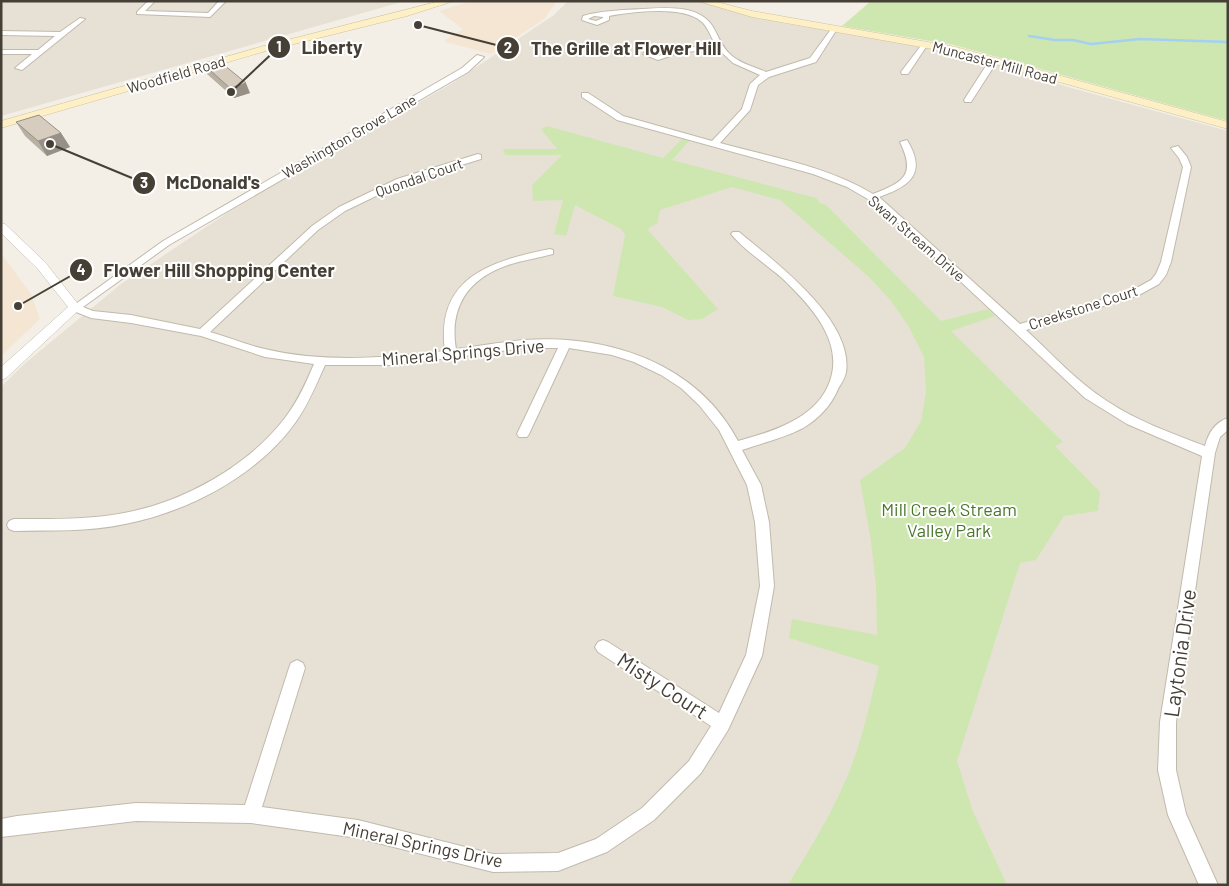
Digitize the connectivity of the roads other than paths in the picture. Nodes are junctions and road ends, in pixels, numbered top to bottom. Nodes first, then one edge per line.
1 (141, 1) edge
2 (152, 1) edge
3 (223, 1) edge
4 (428, 1) edge
5 (450, 1) edge
6 (702, 1) edge
7 (716, 1) edge
8 (758, 14) junction
9 (604, 15) dead end
10 (82, 18) dead end
11 (352, 26) junction
12 (834, 29) junction
13 (1, 33) edge
14 (62, 34) junction
15 (925, 44) junction
16 (720, 47) junction
17 (670, 51) dead end
18 (1, 52) edge
19 (39, 52) junction
20 (480, 56) dead end
21 (994, 60) junction
22 (19, 68) dead end
23 (905, 72) dead end
24 (766, 75) junction
25 (585, 95) dead end
26 (968, 100) dead end
27 (1, 125) edge
28 (1228, 126) edge
29 (904, 142) dead end
30 (714, 144) junction
31 (1175, 148) dead end
32 (478, 157) dead end
33 (872, 197) junction
34 (1, 226) edge
35 (736, 234) dead end
36 (550, 252) dead end
37 (74, 308) junction
38 (1017, 329) junction
39 (202, 334) junction
40 (565, 344) junction
41 (451, 355) junction
42 (321, 361) junction
43 (1, 375) edge
44 (1228, 422) edge
45 (523, 434) dead end
46 (735, 447) junction
47 (1209, 453) junction
48 (14, 525) dead end
49 (603, 647) dead end
50 (297, 668) dead end
51 (722, 724) junction
52 (251, 814) junction
53 (1, 828) edge
54 (1208, 885) edge

1 - 2 street
2 - 3 street
4 - 11 main road, Woodfield Road
5 - 11 main road, Woodfield Road
6 - 8 main road, Muncaster Mill Road
7 - 8 main road, Muncaster Mill Road
8 - 12 main road, Muncaster Mill Road
9 - 16 street
10 - 14 street
11 - 27 main road, Woodfield Road
12 - 15 main road, Muncaster Mill Road
12 - 24 street
13 - 14 street
14 - 19 street
15 - 21 main road, Muncaster Mill Road
15 - 23 street
16 - 17 street
16 - 24 street
18 - 19 street
19 - 22 street
20 - 37 street, Washington Grove Lane
21 - 26 street
21 - 28 main road, Muncaster Mill Road
24 - 30 street
25 - 30 street, Swan Stream Drive
29 - 33 street
30 - 33 street, Swan Stream Drive
31 - 38 street, Creekstone Court
32 - 39 street, Quondal Court
33 - 38 street, Swan Stream Drive
34 - 37 street
35 - 46 street
36 - 41 street
37 - 39 street, Mineral Springs Drive
37 - 43 street, Washington Grove Lane
38 - 47 street, Swan Stream Drive
39 - 42 street, Mineral Springs Drive
40 - 41 street, Mineral Springs Drive
40 - 45 street
40 - 46 street, Mineral Springs Drive
41 - 42 street, Mineral Springs Drive
42 - 48 street
44 - 47 street, Laytonia Drive
46 - 51 street, Mineral Springs Drive
47 - 54 street, Laytonia Drive
49 - 51 street, Misty Court
50 - 52 street
51 - 52 street, Mineral Springs Drive
52 - 53 street, Mineral Springs Drive

